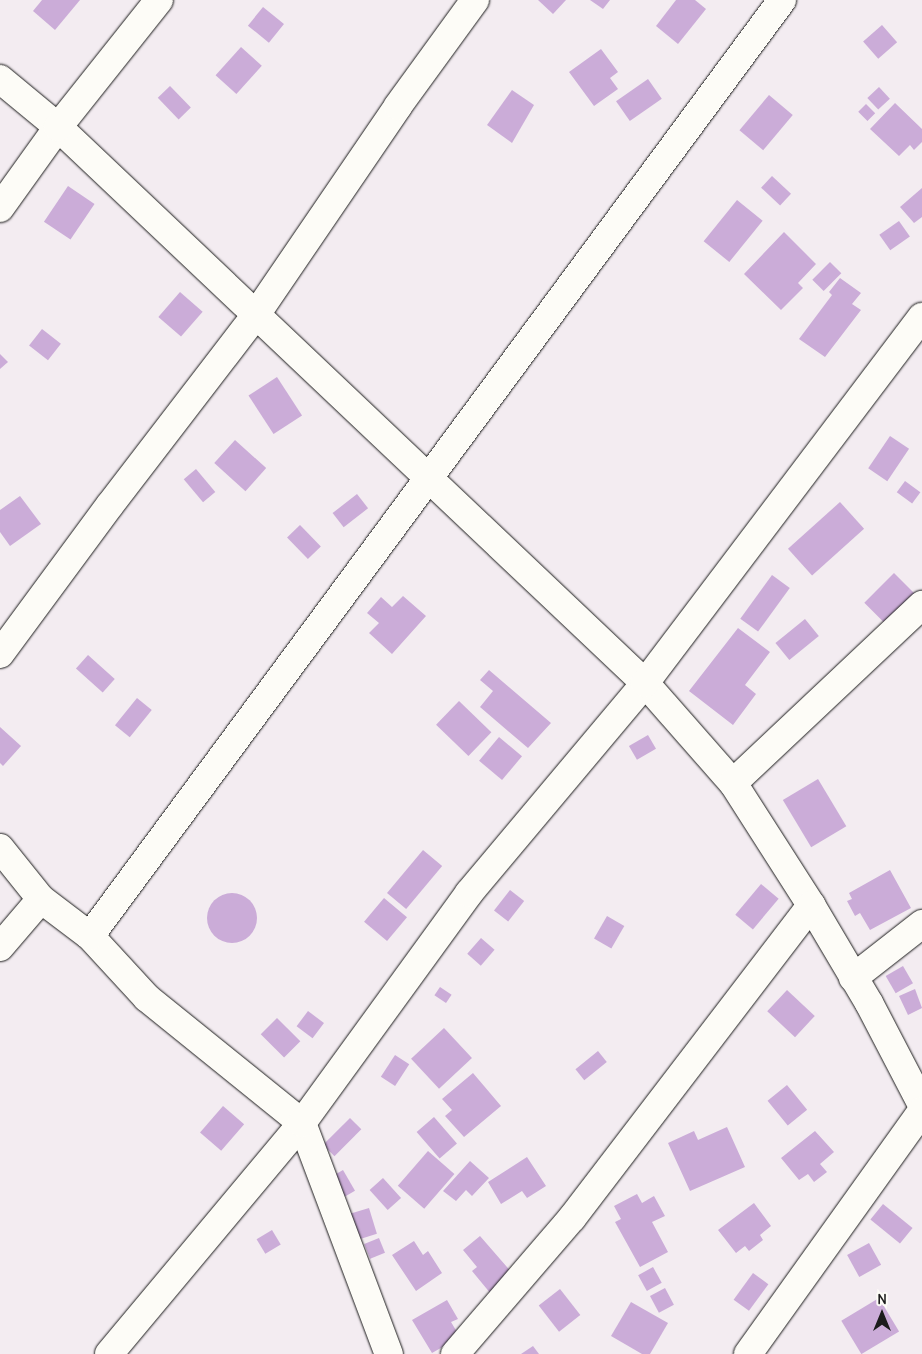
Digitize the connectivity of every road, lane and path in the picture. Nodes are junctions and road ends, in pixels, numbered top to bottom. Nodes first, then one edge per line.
1 (159, 0) edge
2 (475, 0) edge
3 (782, 0) edge
4 (0, 79) edge
5 (58, 127) junction
6 (0, 208) edge
7 (255, 316) junction
8 (922, 317) edge
9 (427, 480) junction
10 (922, 605) edge
11 (0, 654) edge
12 (645, 684) junction
13 (732, 783) junction
14 (0, 848) edge
15 (41, 899) junction
16 (811, 905) junction
17 (922, 924) edge
18 (90, 936) junction
19 (0, 947) edge
20 (853, 978) junction
21 (922, 1105) edge
22 (922, 1112) edge
23 (302, 1123) junction
24 (109, 1354) edge
25 (389, 1354) edge
26 (455, 1354) edge
27 (748, 1354) edge

1 - 5 street
2 - 7 street
3 - 9 street
4 - 5 street
5 - 6 street
5 - 7 street
7 - 9 street
7 - 11 street
8 - 12 street
9 - 12 street
9 - 18 street
10 - 13 street
12 - 13 street
12 - 23 street
13 - 16 street
14 - 15 street
15 - 18 street
15 - 19 street
16 - 20 street
16 - 26 street
17 - 20 street
18 - 23 street
20 - 21 street
22 - 27 street
23 - 24 street
23 - 25 street

